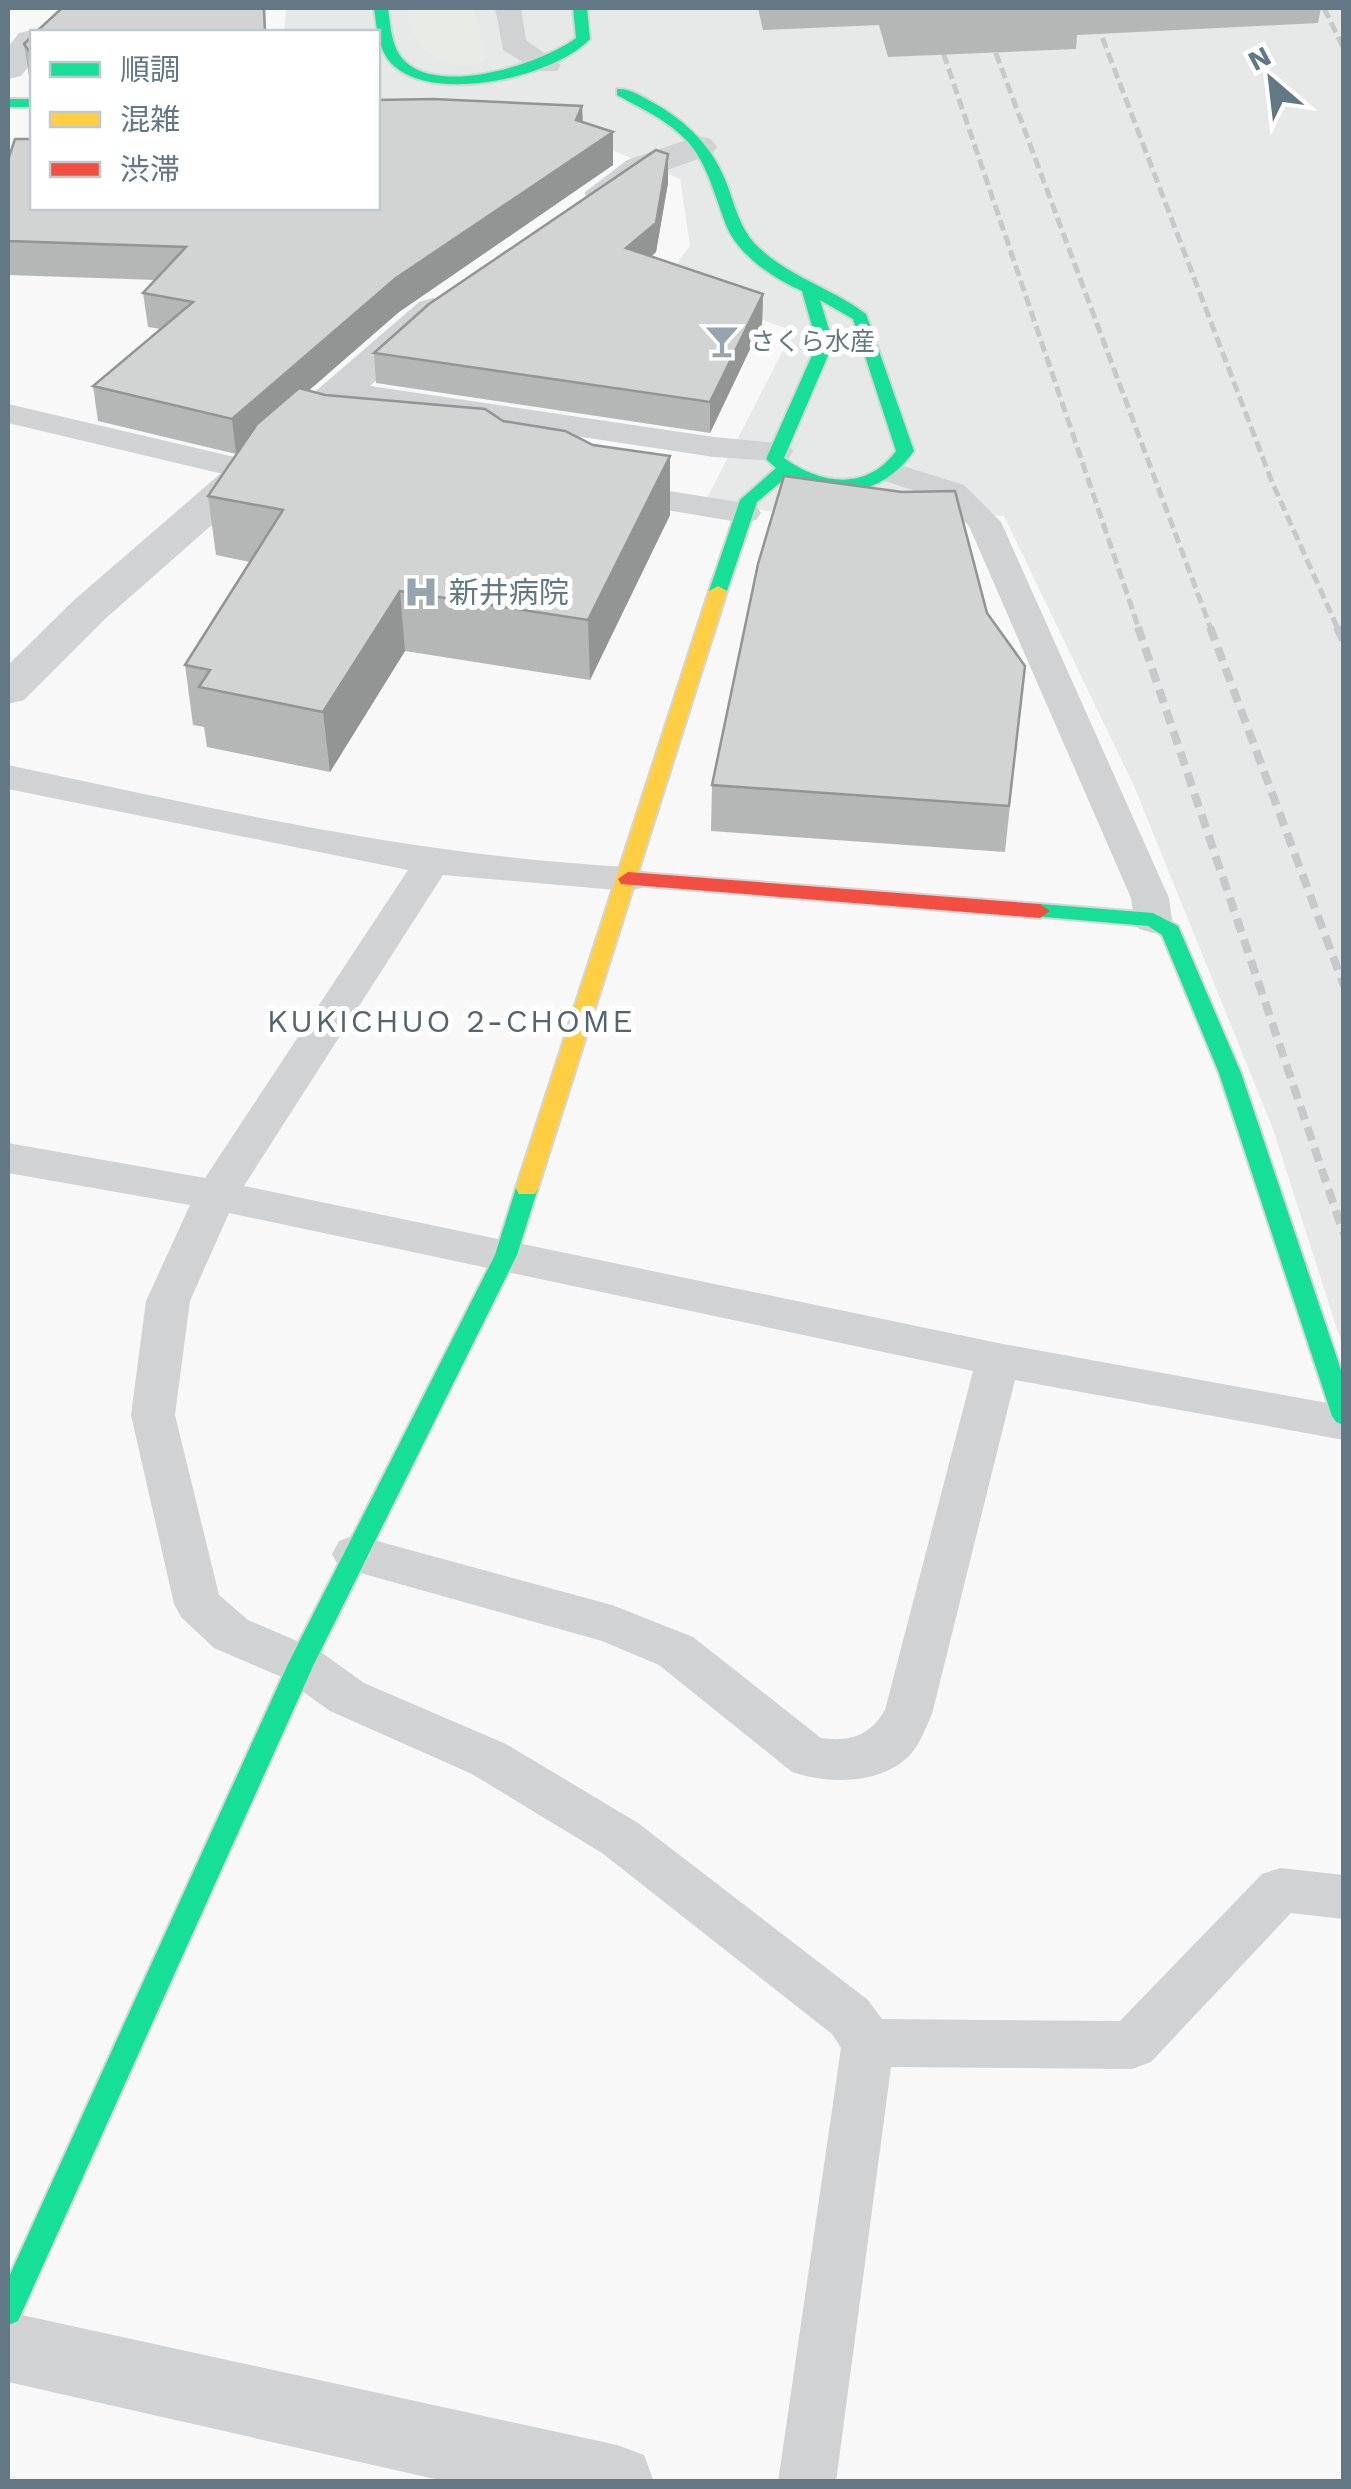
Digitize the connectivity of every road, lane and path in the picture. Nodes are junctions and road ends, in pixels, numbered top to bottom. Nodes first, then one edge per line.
1 (381, 8) edge
2 (508, 8) edge
3 (580, 8) edge
4 (30, 43) edge
5 (8, 68) edge
6 (408, 70) junction
7 (556, 75) junction
8 (380, 81) edge
9 (612, 88) dead end
10 (698, 147) junction
11 (576, 212) edge
12 (463, 290) edge
13 (810, 292) junction
14 (337, 392) junction
15 (8, 414) edge
16 (780, 461) junction
17 (248, 470) junction
18 (894, 473) junction
19 (586, 484) edge
20 (744, 513) junction
21 (8, 690) edge
22 (8, 777) edge
23 (432, 863) junction
24 (628, 879) junction
25 (1153, 920) junction
26 (8, 1158) edge
27 (216, 1196) junction
28 (506, 1255) junction
29 (998, 1360) junction
30 (1344, 1420) edge
31 (355, 1554) junction
32 (300, 1664) junction
33 (1344, 1897) edge
34 (868, 2043) junction
35 (8, 2311) edge
36 (8, 2347) edge
37 (617, 2482) edge
38 (808, 2482) edge

1 - 6 street
2 - 7 lane
3 - 7 street
4 - 5 street
6 - 7 street
6 - 8 street
9 - 10 street
10 - 11 street
10 - 13 street
12 - 14 street
13 - 16 street
13 - 18 street
14 - 16 lane
14 - 17 street
15 - 17 lane
16 - 18 street
16 - 20 street
17 - 21 street
18 - 25 lane
19 - 20 lane
20 - 24 street
22 - 23 lane
23 - 24 lane
23 - 27 lane
24 - 25 street
24 - 28 street
25 - 30 street
26 - 27 lane
27 - 28 lane
27 - 32 lane
28 - 29 lane
28 - 31 street
29 - 30 lane
29 - 31 lane
31 - 32 street
32 - 34 lane
32 - 35 street
33 - 34 lane
34 - 38 lane
36 - 37 street

